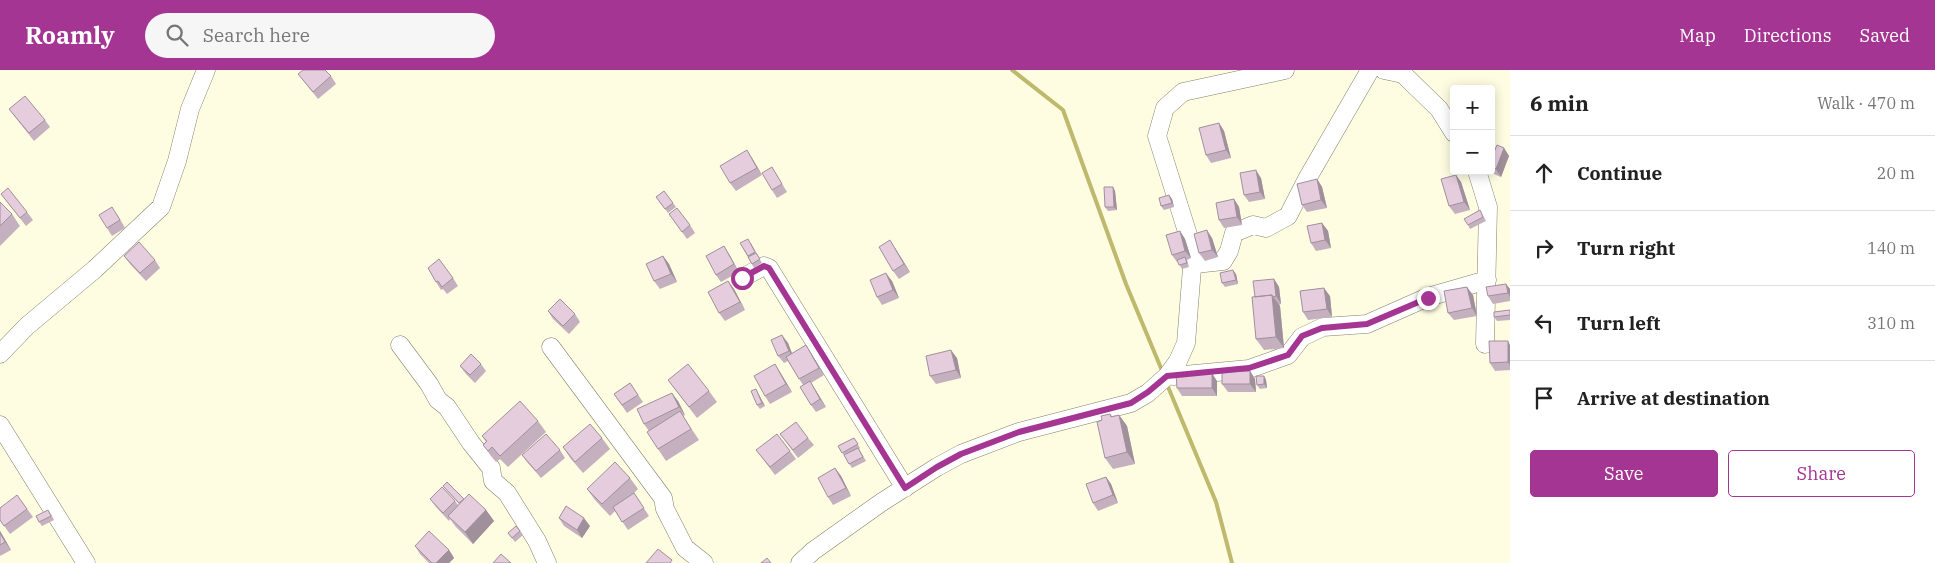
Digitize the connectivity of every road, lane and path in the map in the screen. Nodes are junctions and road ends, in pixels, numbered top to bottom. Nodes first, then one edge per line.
1 (206, 70) edge
2 (1284, 70) edge
3 (1370, 70) edge
4 (1384, 70) edge
5 (1452, 130) edge
6 (1477, 175) edge
7 (1195, 264) junction
8 (742, 278) dead end
9 (1487, 280) junction
10 (1485, 344) dead end
11 (400, 345) dead end
12 (551, 347) dead end
13 (0, 354) edge
14 (1167, 376) junction
15 (0, 425) edge
16 (905, 488) junction
17 (86, 563) edge
18 (547, 563) edge
19 (704, 563) edge
20 (800, 563) edge

1 - 13 street
2 - 7 street
3 - 7 street
4 - 5 street
6 - 9 street
7 - 14 street
8 - 16 street
9 - 10 street
9 - 14 street
11 - 18 street
12 - 19 street
14 - 16 street
15 - 17 street
16 - 20 street

